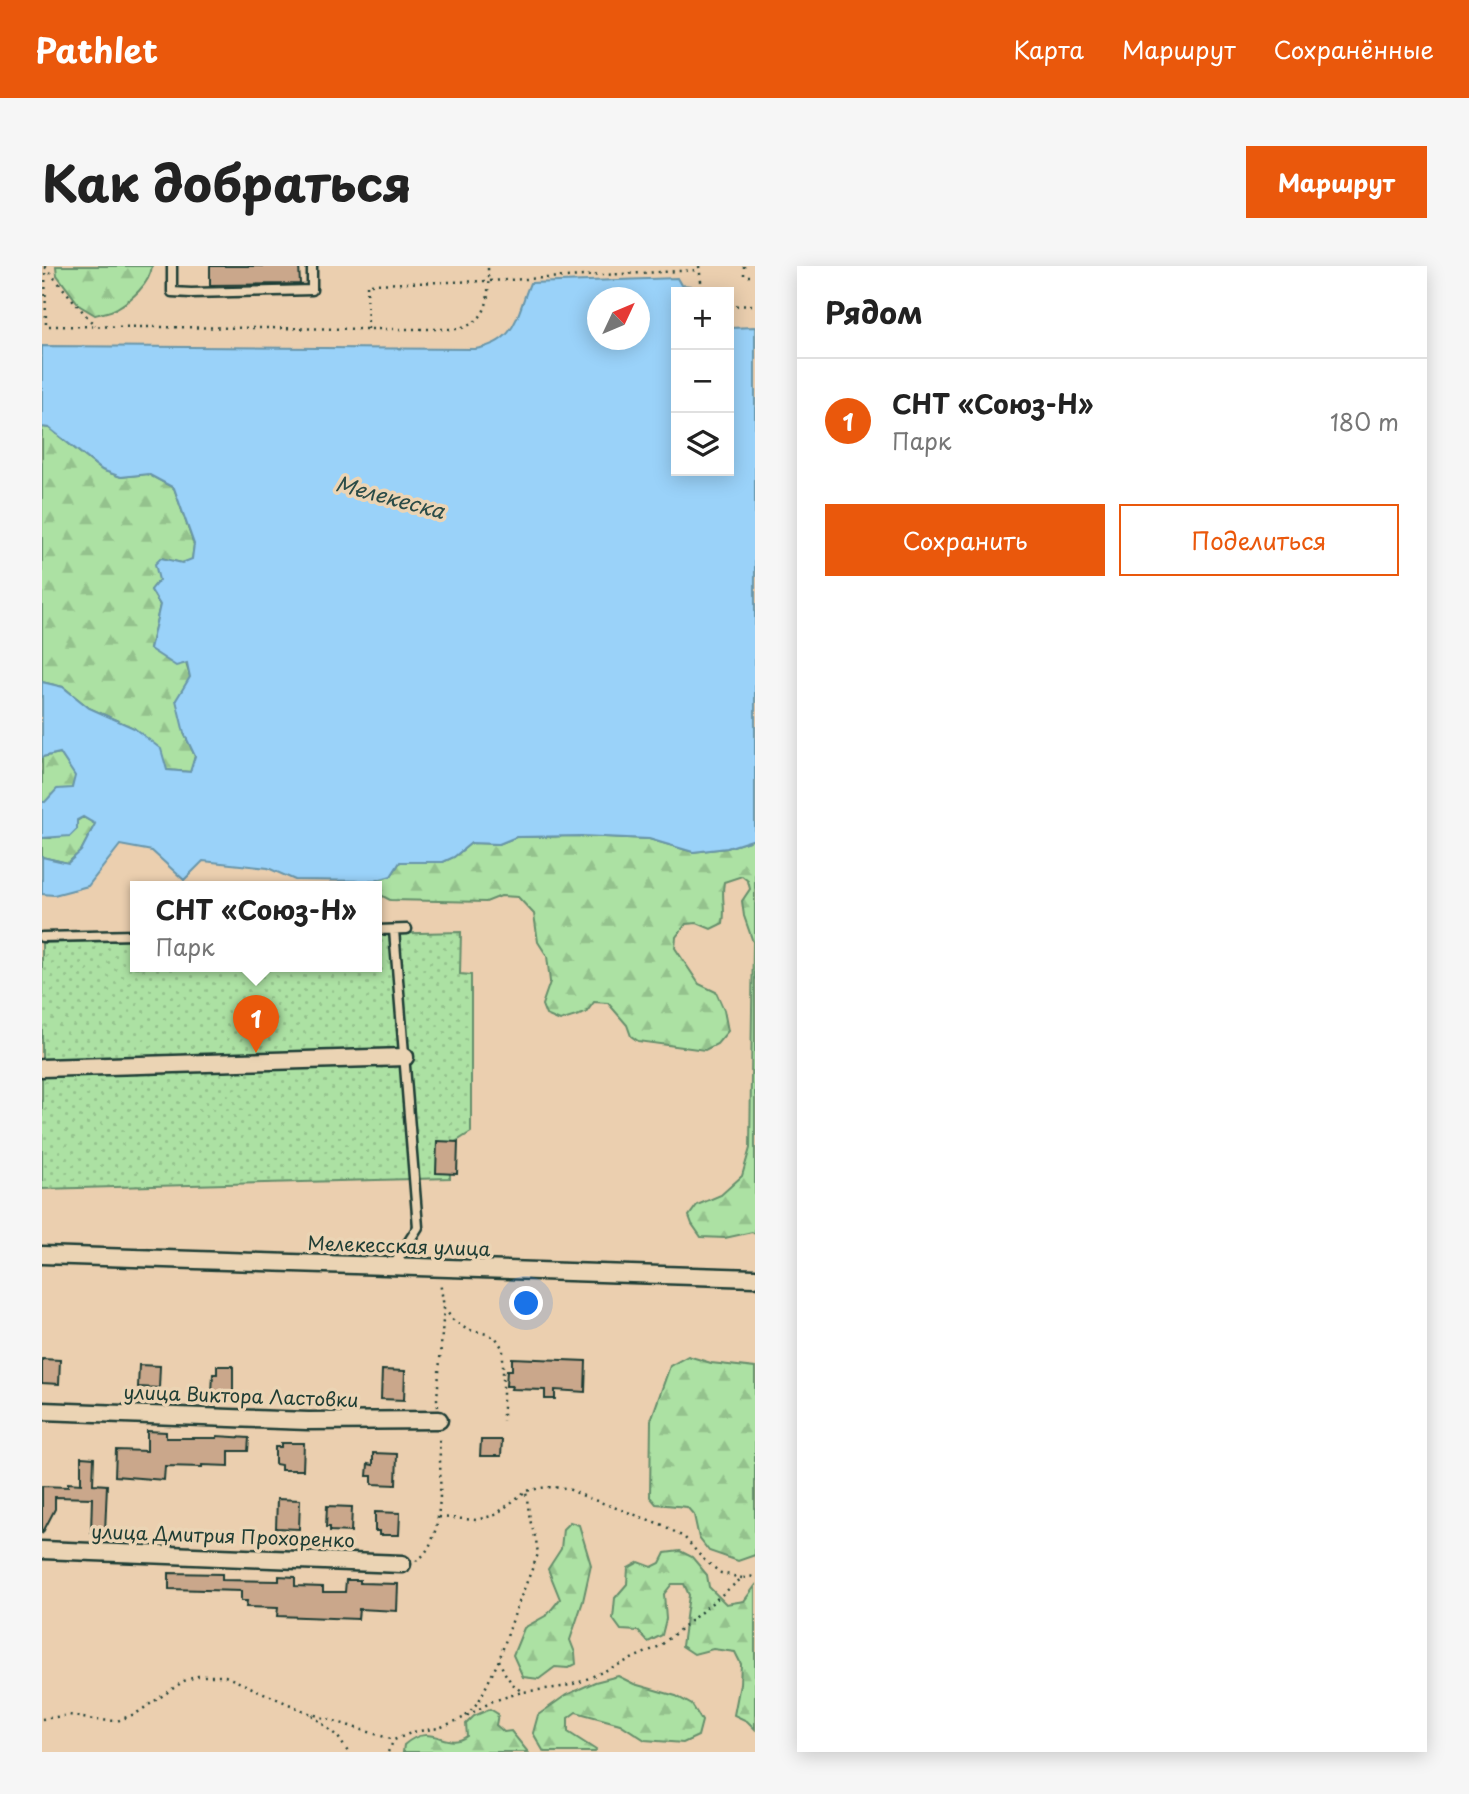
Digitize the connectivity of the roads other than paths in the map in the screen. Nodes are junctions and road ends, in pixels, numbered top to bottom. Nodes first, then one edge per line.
1 (172, 266) edge
2 (312, 266) edge
3 (407, 929) dead end
4 (382, 930) edge
5 (394, 930) junction
6 (130, 935) edge
7 (42, 937) edge
8 (405, 1057) junction
9 (42, 1068) edge
10 (42, 1255) edge
11 (393, 1266) junction
12 (755, 1278) edge
13 (42, 1411) edge
14 (439, 1420) dead end
15 (42, 1550) edge
16 (402, 1564) dead end

1 - 2 lane
3 - 5 lane
4 - 5 lane
5 - 8 lane
6 - 7 lane
8 - 9 street
8 - 11 lane
10 - 11 street, Мелекесская улица
11 - 12 street, Мелекесская улица
13 - 14 street, улица Виктора Ластовки
15 - 16 street, улица Дмитрия Прохоренко

